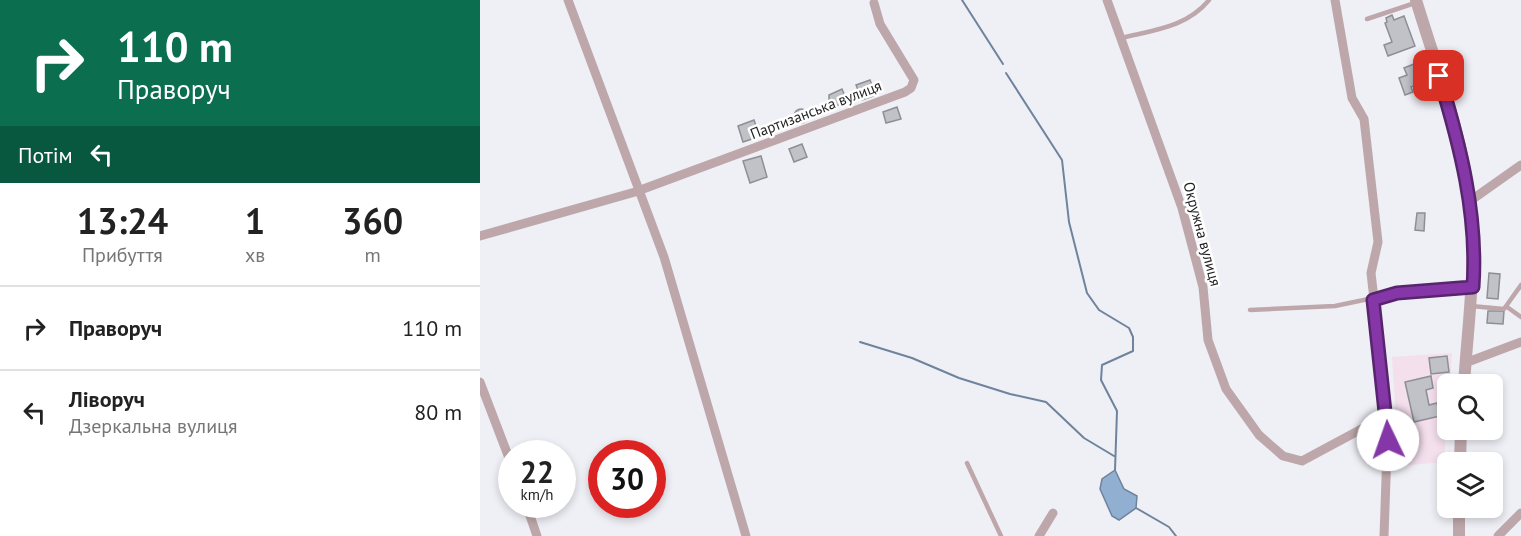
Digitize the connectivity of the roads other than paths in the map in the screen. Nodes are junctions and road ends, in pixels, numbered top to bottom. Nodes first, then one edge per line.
1 (568, 0) edge
2 (1107, 0) edge
3 (1209, 0) edge
4 (1335, 0) edge
5 (1416, 1) edge
6 (874, 3) dead end
7 (1367, 19) dead end
8 (1122, 38) junction
9 (1521, 165) edge
10 (640, 190) junction
11 (1470, 201) junction
12 (480, 236) edge
13 (1521, 285) edge
14 (1473, 287) junction
15 (1373, 300) junction
16 (1471, 306) junction
17 (1507, 307) junction
18 (1250, 310) dead end
19 (1521, 317) edge
20 (1521, 342) edge
21 (1465, 363) junction
22 (1464, 374) edge
23 (480, 382) edge
24 (1388, 422) junction
25 (502, 440) edge
26 (967, 463) dead end
27 (1053, 513) dead end
28 (1521, 513) edge
29 (531, 518) edge
30 (1459, 518) edge
31 (537, 536) edge
32 (746, 536) edge
33 (1001, 536) edge
34 (1039, 536) edge
35 (1384, 536) edge
36 (1459, 536) edge
37 (1498, 536) edge

1 - 10 street
2 - 8 street, Окружна вулиця
3 - 8 lane
4 - 15 street
5 - 7 lane
5 - 11 street
6 - 10 street, Партизанська вулиця
8 - 24 street, Окружна вулиця
9 - 11 street
10 - 12 street, Партизанська вулиця
10 - 32 street
11 - 14 street
13 - 17 lane
14 - 15 lane
14 - 16 street
15 - 18 lane
15 - 24 street
16 - 17 lane
16 - 21 street
17 - 19 lane
20 - 21 street
21 - 22 street
23 - 25 street
24 - 35 street
26 - 33 lane
27 - 34 street
28 - 37 street
29 - 31 street
30 - 36 street

